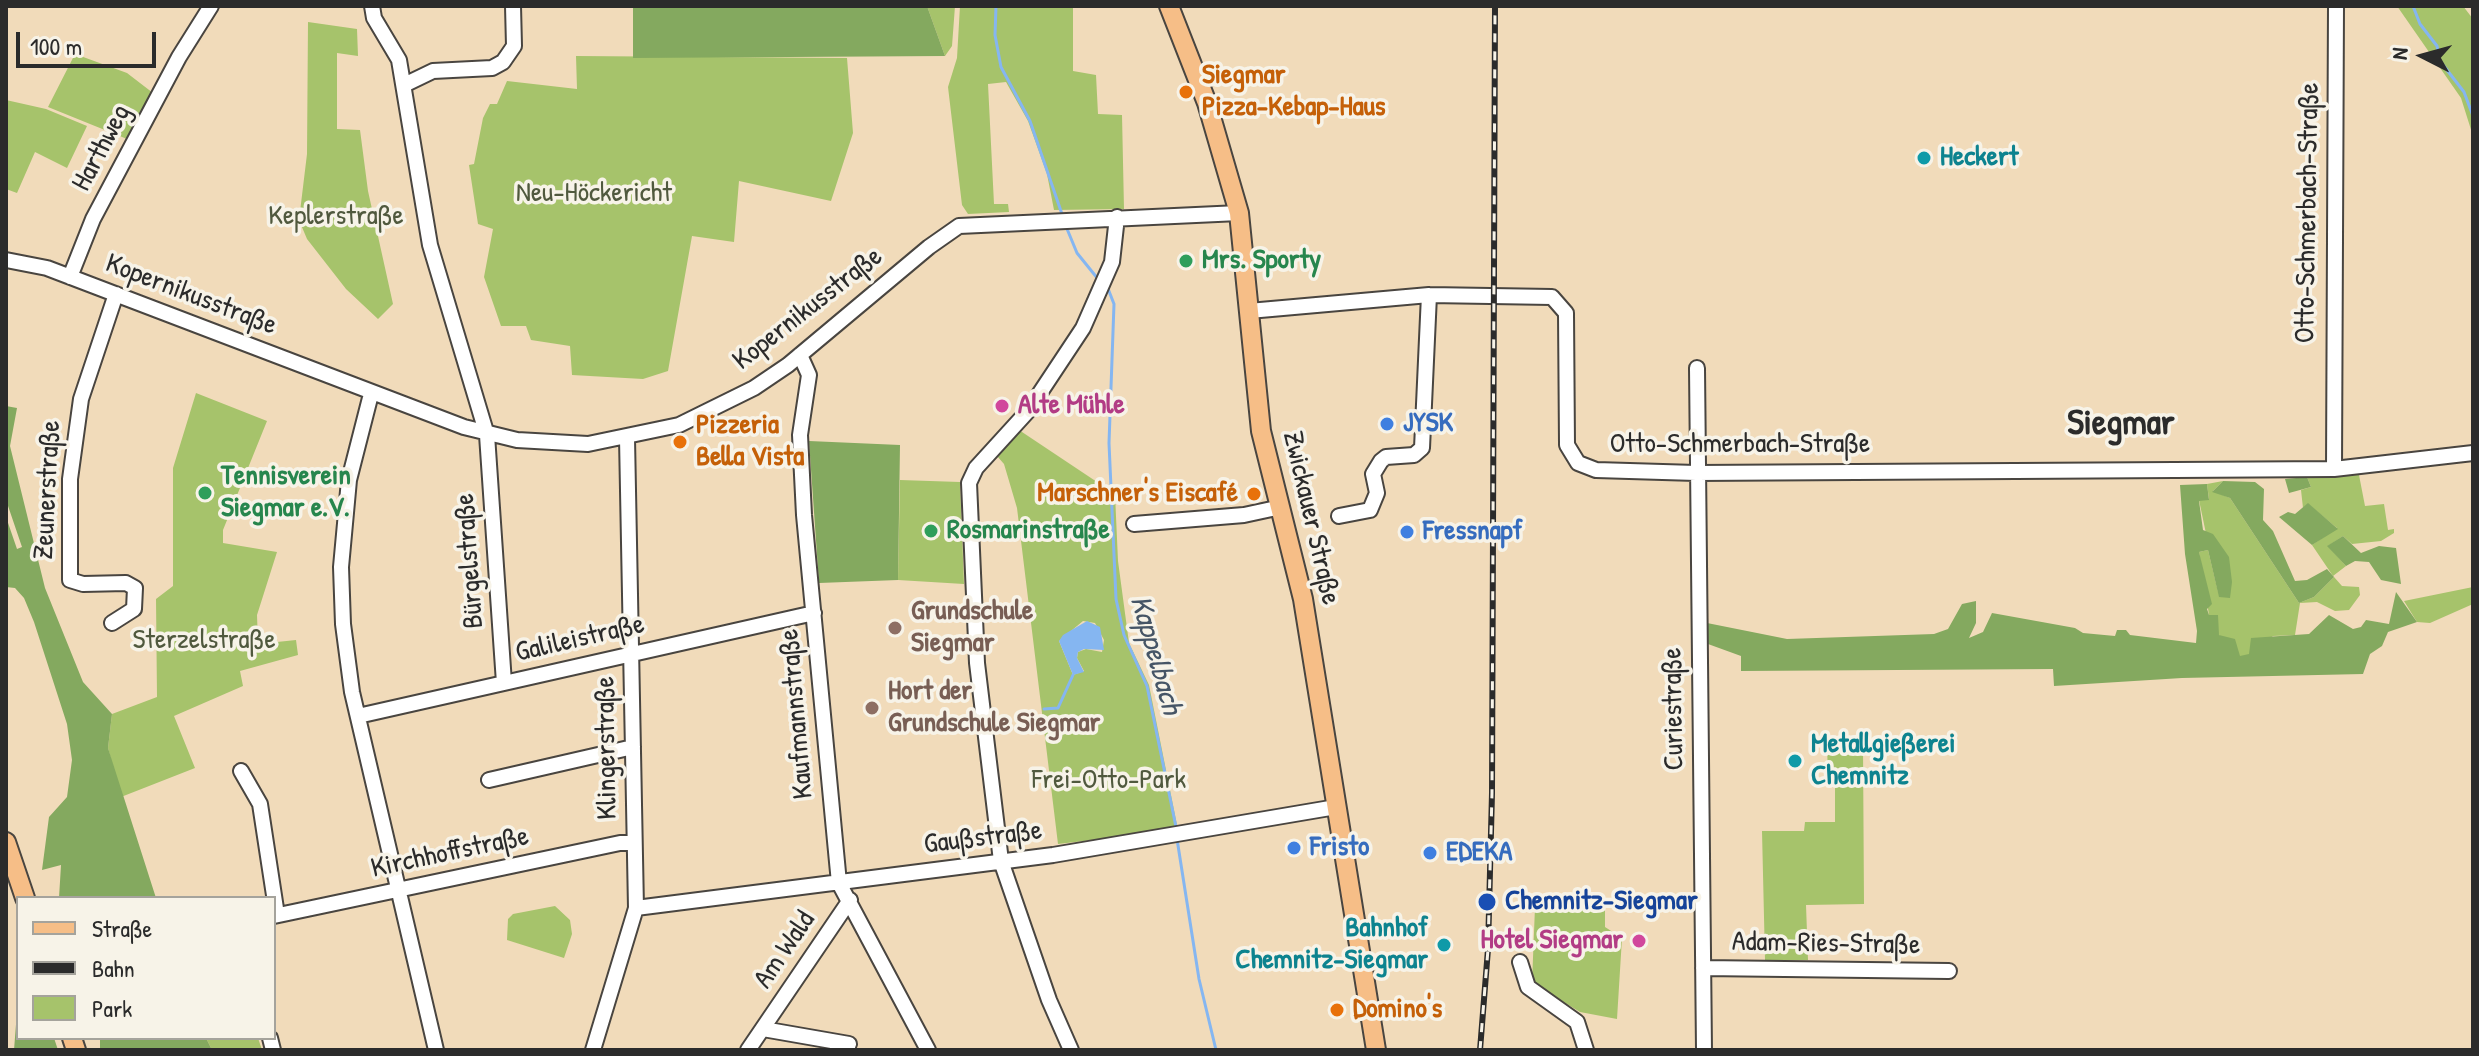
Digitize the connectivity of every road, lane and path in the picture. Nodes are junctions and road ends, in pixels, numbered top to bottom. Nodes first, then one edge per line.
1 (211, 6) edge
2 (372, 6) edge
3 (513, 6) edge
4 (1169, 6) edge
5 (2336, 6) edge
6 (404, 85) junction
7 (1239, 213) junction
8 (1117, 217) junction
9 (6, 260) edge
10 (70, 277) junction
11 (116, 294) junction
12 (1429, 295) junction
13 (1249, 311) junction
14 (800, 355) junction
15 (1697, 368) dead end
16 (371, 394) junction
17 (487, 435) junction
18 (627, 438) junction
19 (2473, 453) edge
20 (2334, 469) junction
21 (1696, 473) junction
22 (1281, 507) junction
23 (1339, 516) dead end
24 (1134, 524) dead end
25 (814, 613) junction
26 (112, 623) dead end
27 (632, 654) junction
28 (504, 683) junction
29 (358, 716) junction
30 (633, 747) junction
31 (241, 771) dead end
32 (489, 780) dead end
33 (1336, 807) junction
34 (6, 842) edge
35 (634, 843) junction
36 (1001, 861) junction
37 (839, 883) junction
38 (400, 892) junction
39 (24, 896) edge
40 (273, 896) edge
41 (850, 900) junction
42 (636, 908) junction
43 (276, 916) edge
44 (1520, 962) dead end
45 (1703, 968) junction
46 (1949, 971) dead end
47 (763, 1029) junction
48 (849, 1044) dead end
49 (436, 1050) edge
50 (593, 1050) edge
51 (748, 1050) edge
52 (928, 1050) edge
53 (1071, 1050) edge
54 (1376, 1050) edge
55 (1586, 1050) edge
56 (1704, 1050) edge

1 - 10 street, Harthweg
2 - 6 street
3 - 6 street
4 - 7 main road, Zwickauer Straße
5 - 20 street, Otto-Schmerbach-Straße
6 - 17 street
7 - 8 street, Kopernikusstraße
7 - 13 main road, Zwickauer Straße
8 - 14 street, Kopernikusstraße
8 - 36 street
9 - 10 street, Kopernikusstraße
10 - 11 street, Kopernikusstraße
11 - 16 street, Kopernikusstraße
11 - 26 street, Zeunerstraße
12 - 13 street, Otto-Schmerbach-Straße
12 - 21 street, Otto-Schmerbach-Straße
12 - 23 street
13 - 22 main road, Zwickauer Straße
14 - 18 street, Kopernikusstraße
14 - 25 street, Kaufmannstraße
15 - 21 street, Curiestraße
16 - 17 street, Kopernikusstraße
16 - 29 street
17 - 18 street, Kopernikusstraße
17 - 28 street, Bürgelstraße
18 - 27 street, Klingerstraße
19 - 20 street, Otto-Schmerbach-Straße
20 - 21 street, Otto-Schmerbach-Straße
21 - 45 street, Curiestraße
22 - 24 street
22 - 33 main road, Zwickauer Straße
25 - 27 street, Galileistraße
25 - 37 street, Kaufmannstraße
27 - 28 street, Galileistraße
27 - 30 street, Klingerstraße
28 - 29 street, Galileistraße
29 - 38 street
30 - 32 street
30 - 35 street, Klingerstraße
31 - 40 street, Kirchhoffstraße
33 - 36 street, Gaußstraße
33 - 54 main road, Zwickauer Straße
34 - 39 main road
35 - 38 street, Kirchhoffstraße
35 - 42 street, Klingerstraße
36 - 37 street, Gaußstraße
36 - 53 street
37 - 41 street, Kaufmannstraße
37 - 42 street, Gaußstraße
38 - 43 street, Kirchhoffstraße
38 - 49 street
41 - 47 street, Am Wald
41 - 52 street, Kaufmannstraße
42 - 50 street, Klingerstraße
44 - 55 street
45 - 46 street, Adam-Ries-Straße
45 - 56 street, Curiestraße
47 - 48 street, Am Wald
47 - 51 street, Am Wald

